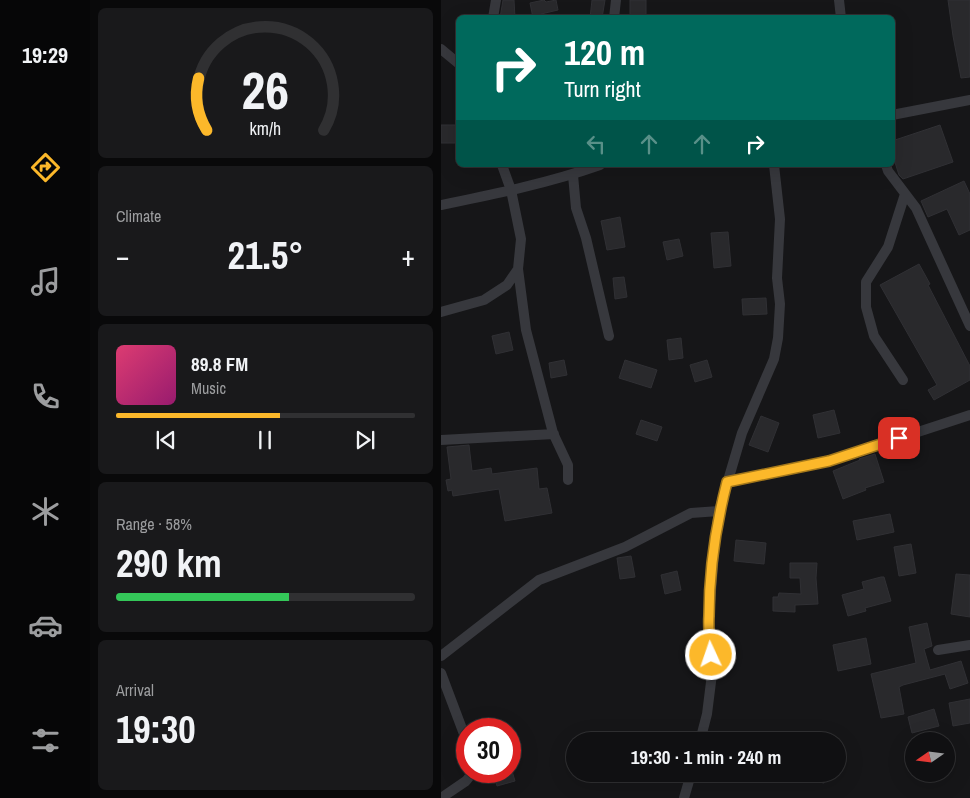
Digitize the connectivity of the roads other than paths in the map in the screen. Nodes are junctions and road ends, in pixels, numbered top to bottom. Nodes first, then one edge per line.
1 (496, 0) edge
2 (616, 0) edge
3 (839, 0) edge
4 (494, 15) edge
5 (614, 15) edge
6 (841, 15) edge
7 (441, 50) edge
8 (456, 62) edge
9 (970, 100) edge
10 (895, 114) edge
11 (503, 167) edge
12 (594, 167) edge
13 (775, 167) edge
14 (887, 167) edge
15 (573, 174) junction
16 (511, 190) junction
17 (905, 194) junction
18 (441, 205) edge
19 (518, 268) junction
20 (441, 312) edge
21 (970, 326) edge
22 (609, 336) dead end
23 (903, 380) dead end
24 (970, 415) edge
25 (554, 434) junction
26 (441, 440) edge
27 (567, 480) dead end
28 (727, 482) junction
29 (719, 511) junction
30 (970, 645) edge
31 (939, 650) dead end
32 (441, 656) edge
33 (441, 673) edge
34 (458, 718) edge
35 (702, 732) edge
36 (689, 782) edge
37 (463, 783) edge
38 (441, 798) edge
39 (684, 798) edge

1 - 4 street
2 - 5 street
3 - 6 street
7 - 8 street
9 - 10 street
11 - 16 street
12 - 15 street
13 - 28 street
14 - 17 street
15 - 16 street
15 - 22 street
16 - 18 street
16 - 19 street
17 - 21 street
17 - 23 street
19 - 20 street
19 - 25 street
24 - 28 street
25 - 26 street
25 - 27 street
28 - 29 street
29 - 32 street
29 - 35 street
30 - 31 street
33 - 34 street
36 - 39 street
37 - 38 street

